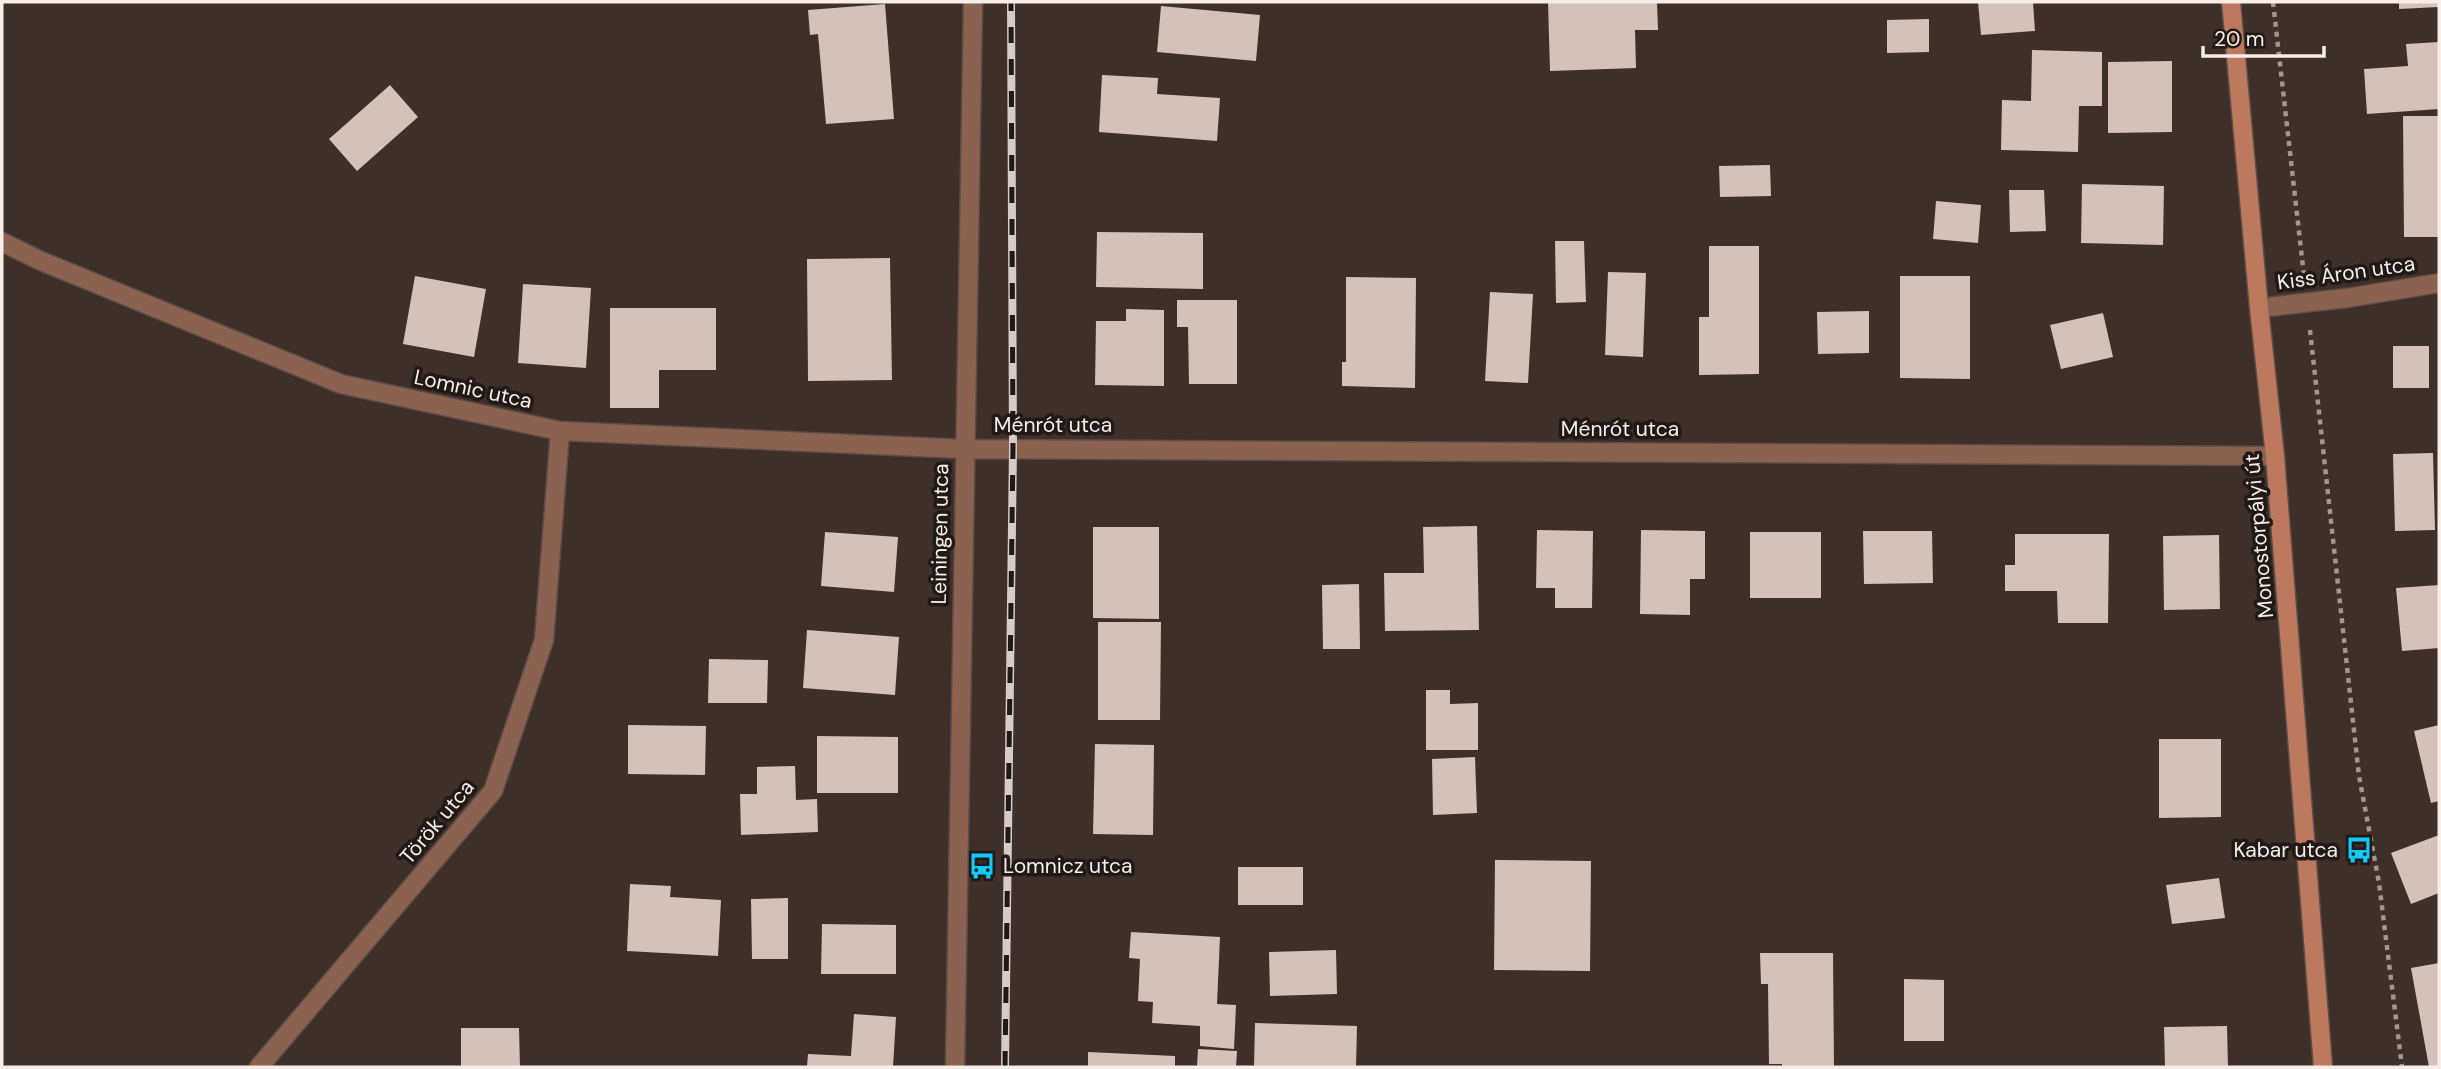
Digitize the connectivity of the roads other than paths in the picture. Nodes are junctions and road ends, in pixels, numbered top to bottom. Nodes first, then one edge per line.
1 (972, 2) edge
2 (2231, 2) edge
3 (2, 242) edge
4 (2439, 282) edge
5 (2259, 308) junction
6 (560, 431) junction
7 (964, 449) junction
8 (2276, 456) junction
9 (259, 1067) edge
10 (955, 1067) edge
11 (2323, 1067) edge

1 - 7 street, Leiningen utca
2 - 5 street, Monostorpályi út
3 - 6 street, Lomnic utca
4 - 5 street, Kiss Áron utca
5 - 8 street, Monostorpályi út
6 - 7 street, Lomnic utca
6 - 9 street, Török utca
7 - 8 street, Ménrót utca
7 - 10 street, Leiningen utca
8 - 11 street, Monostorpályi út

